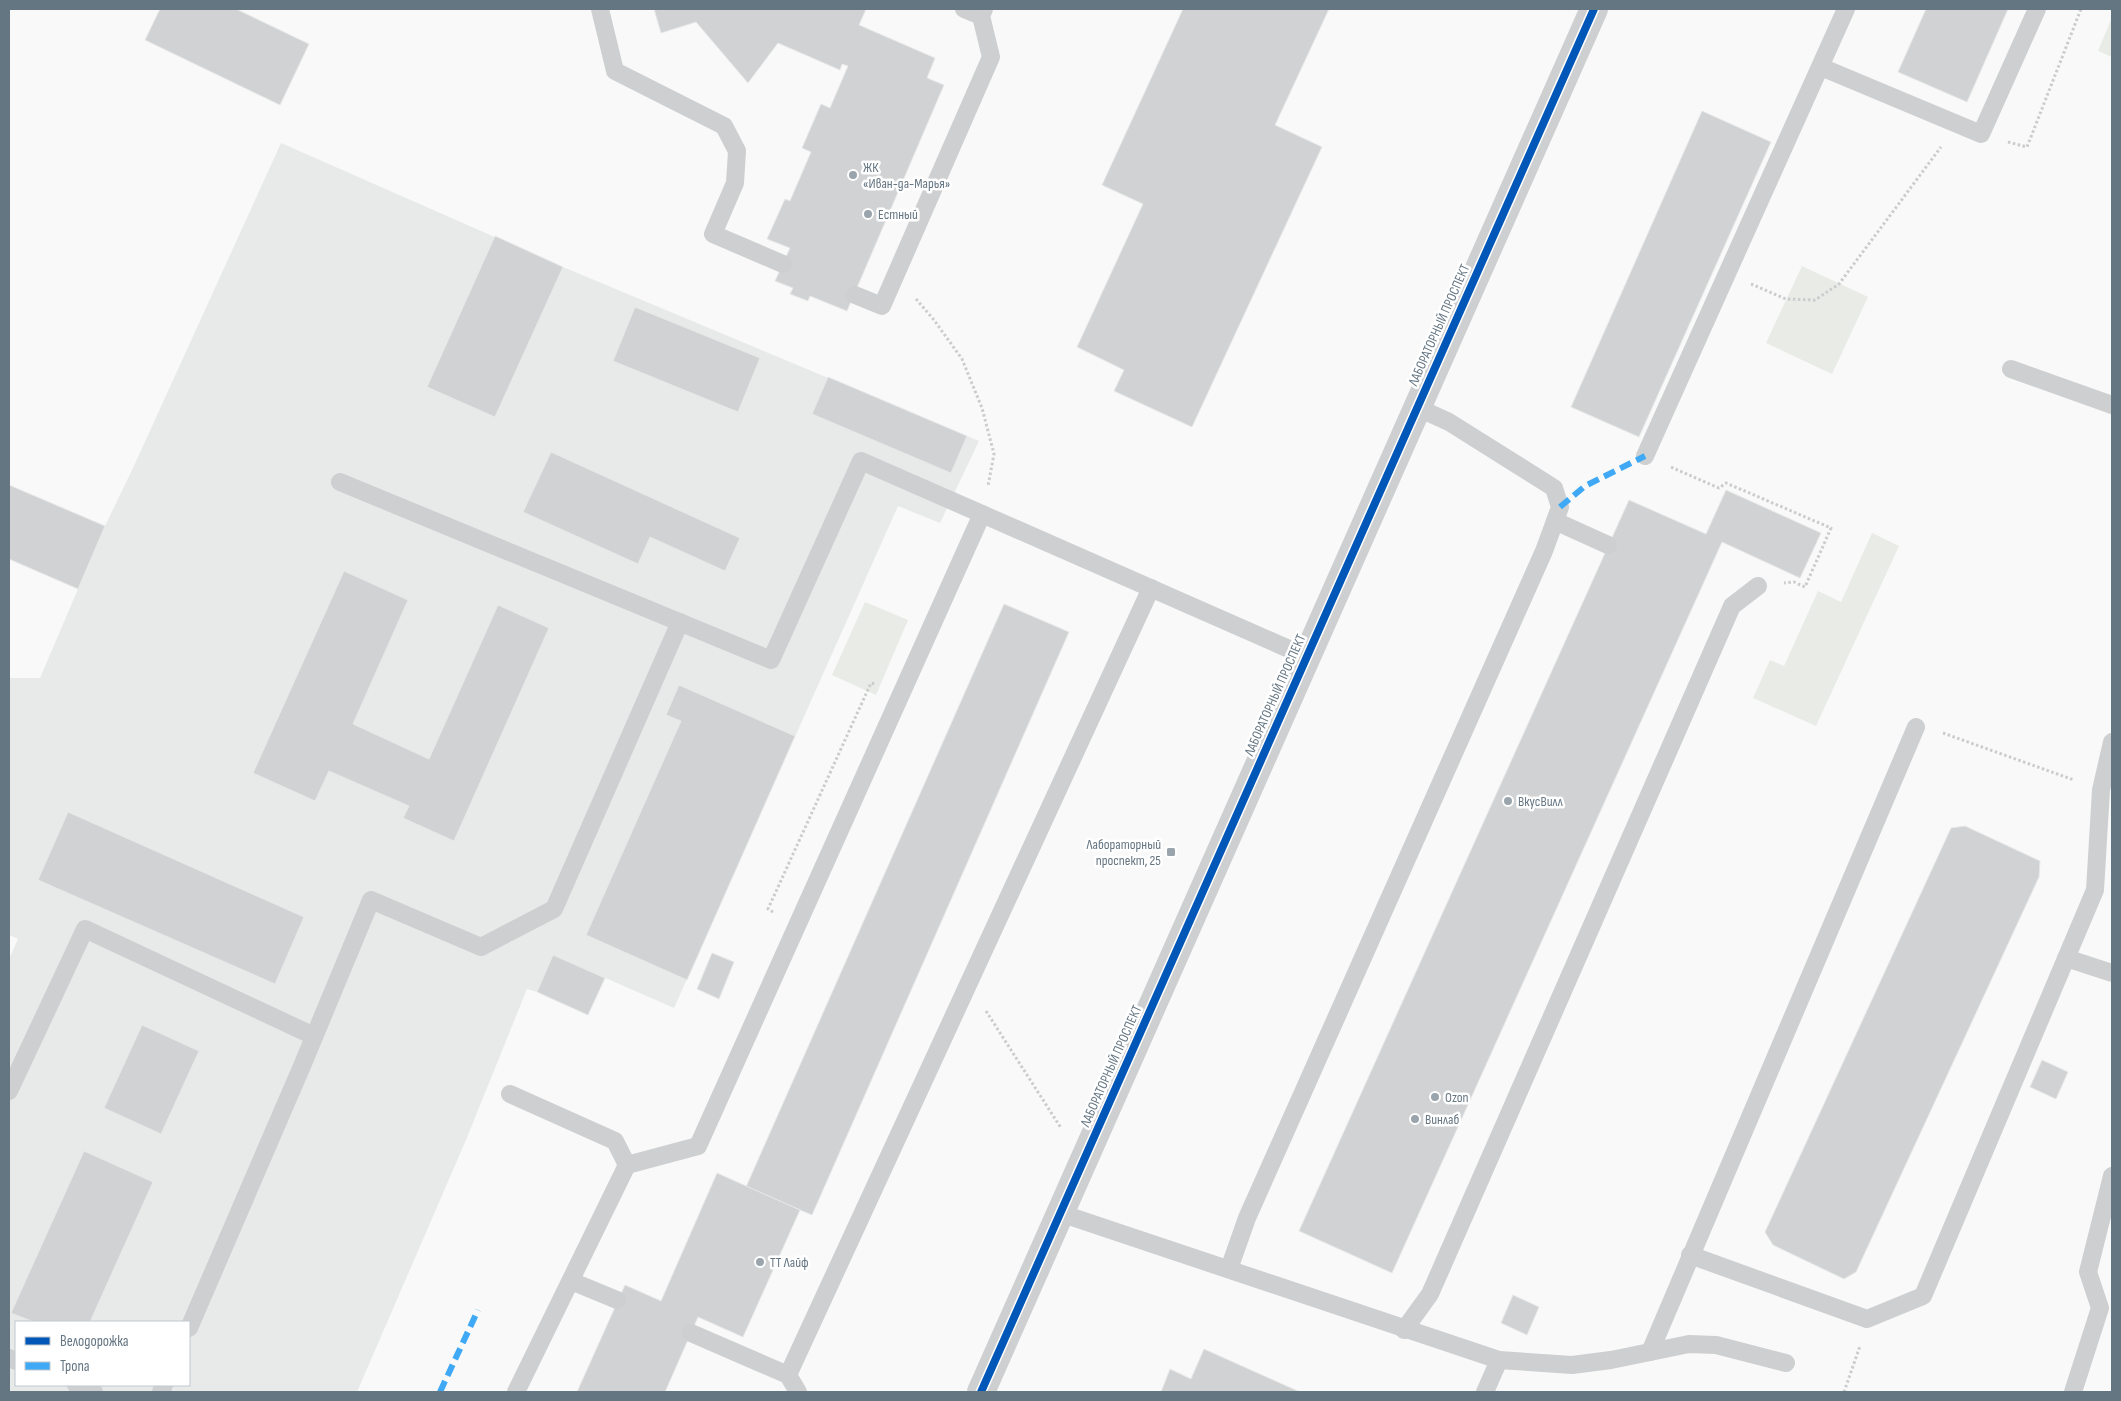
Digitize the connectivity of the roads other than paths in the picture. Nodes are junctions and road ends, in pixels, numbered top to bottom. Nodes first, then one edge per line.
1 (600, 9) edge
2 (964, 9) edge
3 (1594, 9) edge
4 (1846, 9) edge
5 (2037, 9) edge
6 (983, 12) edge
7 (1820, 67) junction
8 (783, 264) dead end
9 (854, 295) dead end
10 (2011, 369) dead end
11 (2112, 405) edge
12 (1416, 407) junction
13 (1645, 456) road end
14 (340, 482) dead end
15 (982, 514) junction
16 (1555, 521) junction
17 (1608, 545) dead end
18 (1758, 586) road end
19 (1151, 588) junction
20 (680, 622) junction
21 (1305, 656) junction
22 (1916, 727) road end
23 (2112, 742) edge
24 (2066, 958) junction
25 (2112, 973) edge
26 (314, 1036) junction
27 (9, 1091) edge
28 (510, 1094) dead end
29 (627, 1165) junction
30 (2112, 1176) edge
31 (1060, 1213) junction
32 (2106, 1218) edge
33 (1690, 1255) junction
34 (1229, 1269) junction
35 (571, 1281) junction
36 (617, 1300) dead end
37 (190, 1326) edge
38 (1404, 1330) junction
39 (691, 1332) dead end
40 (1650, 1352) junction
41 (1499, 1360) junction
42 (1786, 1363) dead end
43 (788, 1375) junction
44 (79, 1386) edge
45 (522, 1390) edge
46 (94, 1392) edge
47 (798, 1392) edge
48 (981, 1392) edge
49 (1485, 1392) edge
50 (2073, 1392) edge

1 - 8 lane
2 - 6 lane
3 - 12 street, ЛАБОРАТОРНЫЙ ПРОСПЕКТ
4 - 7 lane
5 - 7 lane
6 - 9 lane
7 - 13 lane
10 - 11 lane
12 - 16 lane
12 - 21 street, ЛАБОРАТОРНЫЙ ПРОСПЕКТ
14 - 20 lane
15 - 19 lane
15 - 20 lane
15 - 29 lane
16 - 17 lane
16 - 34 lane
18 - 38 lane
19 - 21 lane
19 - 43 lane
20 - 26 lane
21 - 31 street, ЛАБОРАТОРНЫЙ ПРОСПЕКТ
22 - 33 lane
23 - 24 lane
24 - 25 lane
24 - 33 lane
26 - 27 lane
26 - 37 lane
28 - 29 lane
29 - 35 lane
30 - 32 lane
31 - 34 lane
31 - 48 street, ЛАБОРАТОРНЫЙ ПРОСПЕКТ
32 - 50 lane
33 - 40 lane
34 - 38 lane
35 - 36 lane
35 - 45 lane
38 - 41 lane
39 - 43 lane
40 - 41 lane
40 - 42 lane
41 - 49 lane
43 - 47 lane
44 - 46 lane

